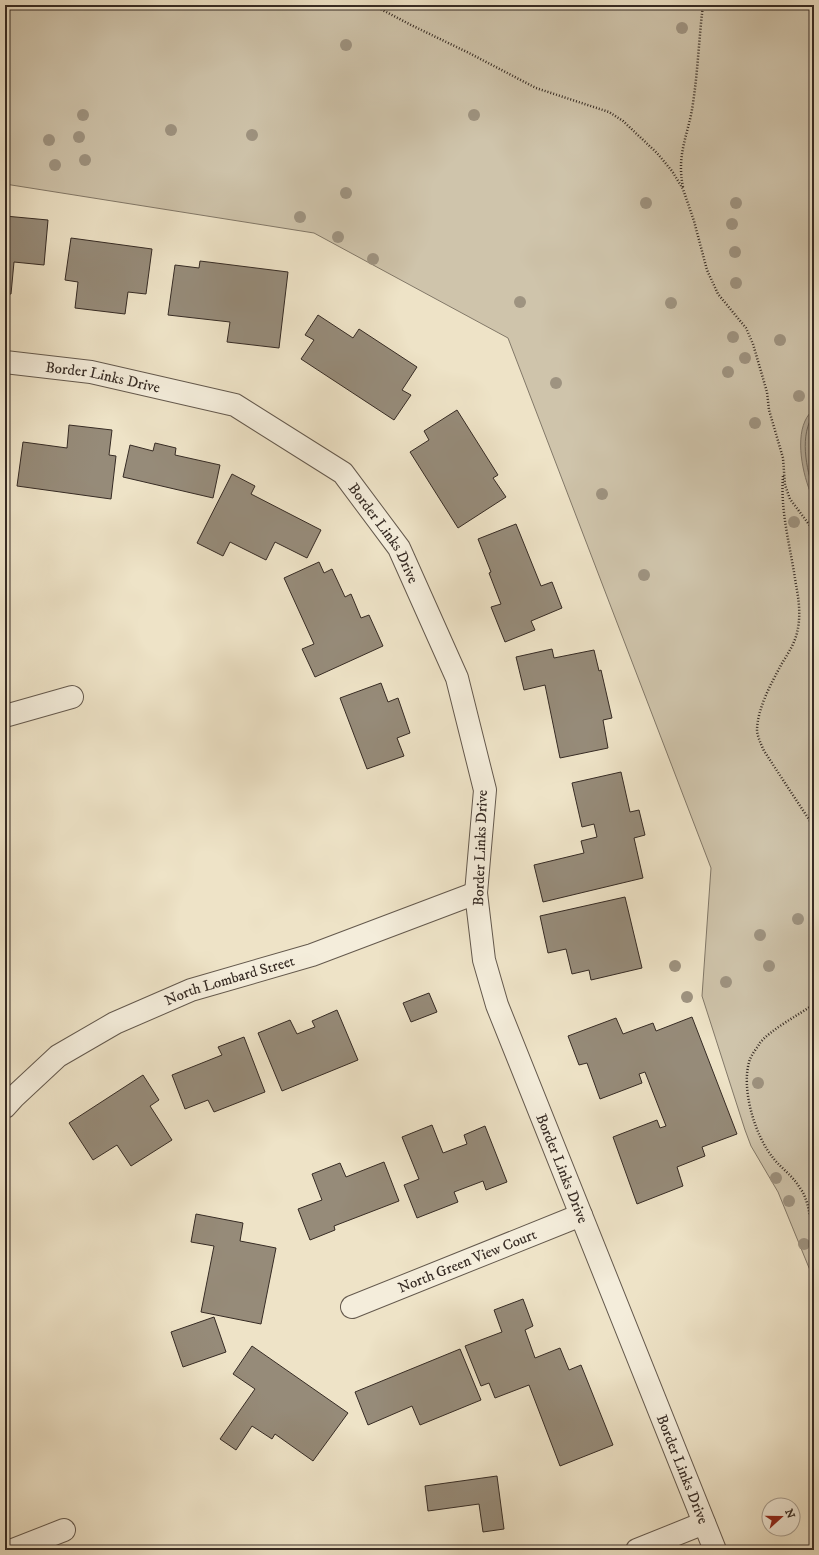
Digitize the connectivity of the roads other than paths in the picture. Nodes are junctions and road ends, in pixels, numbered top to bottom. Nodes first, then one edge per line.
1 (5, 362) edge
2 (72, 697) dead end
3 (5, 716) edge
4 (476, 893) junction
5 (5, 1107) edge
6 (581, 1215) junction
7 (352, 1306) dead end
8 (704, 1523) junction
9 (64, 1530) dead end
10 (13, 1550) edge
11 (637, 1550) edge
12 (715, 1550) edge

1 - 4 street, Border Links Drive
2 - 3 street
4 - 5 street, North Lombard Street
4 - 6 street, Border Links Drive
6 - 7 street, North Green View Court
6 - 8 street, Border Links Drive
8 - 11 street
8 - 12 street, Border Links Drive
9 - 10 street

